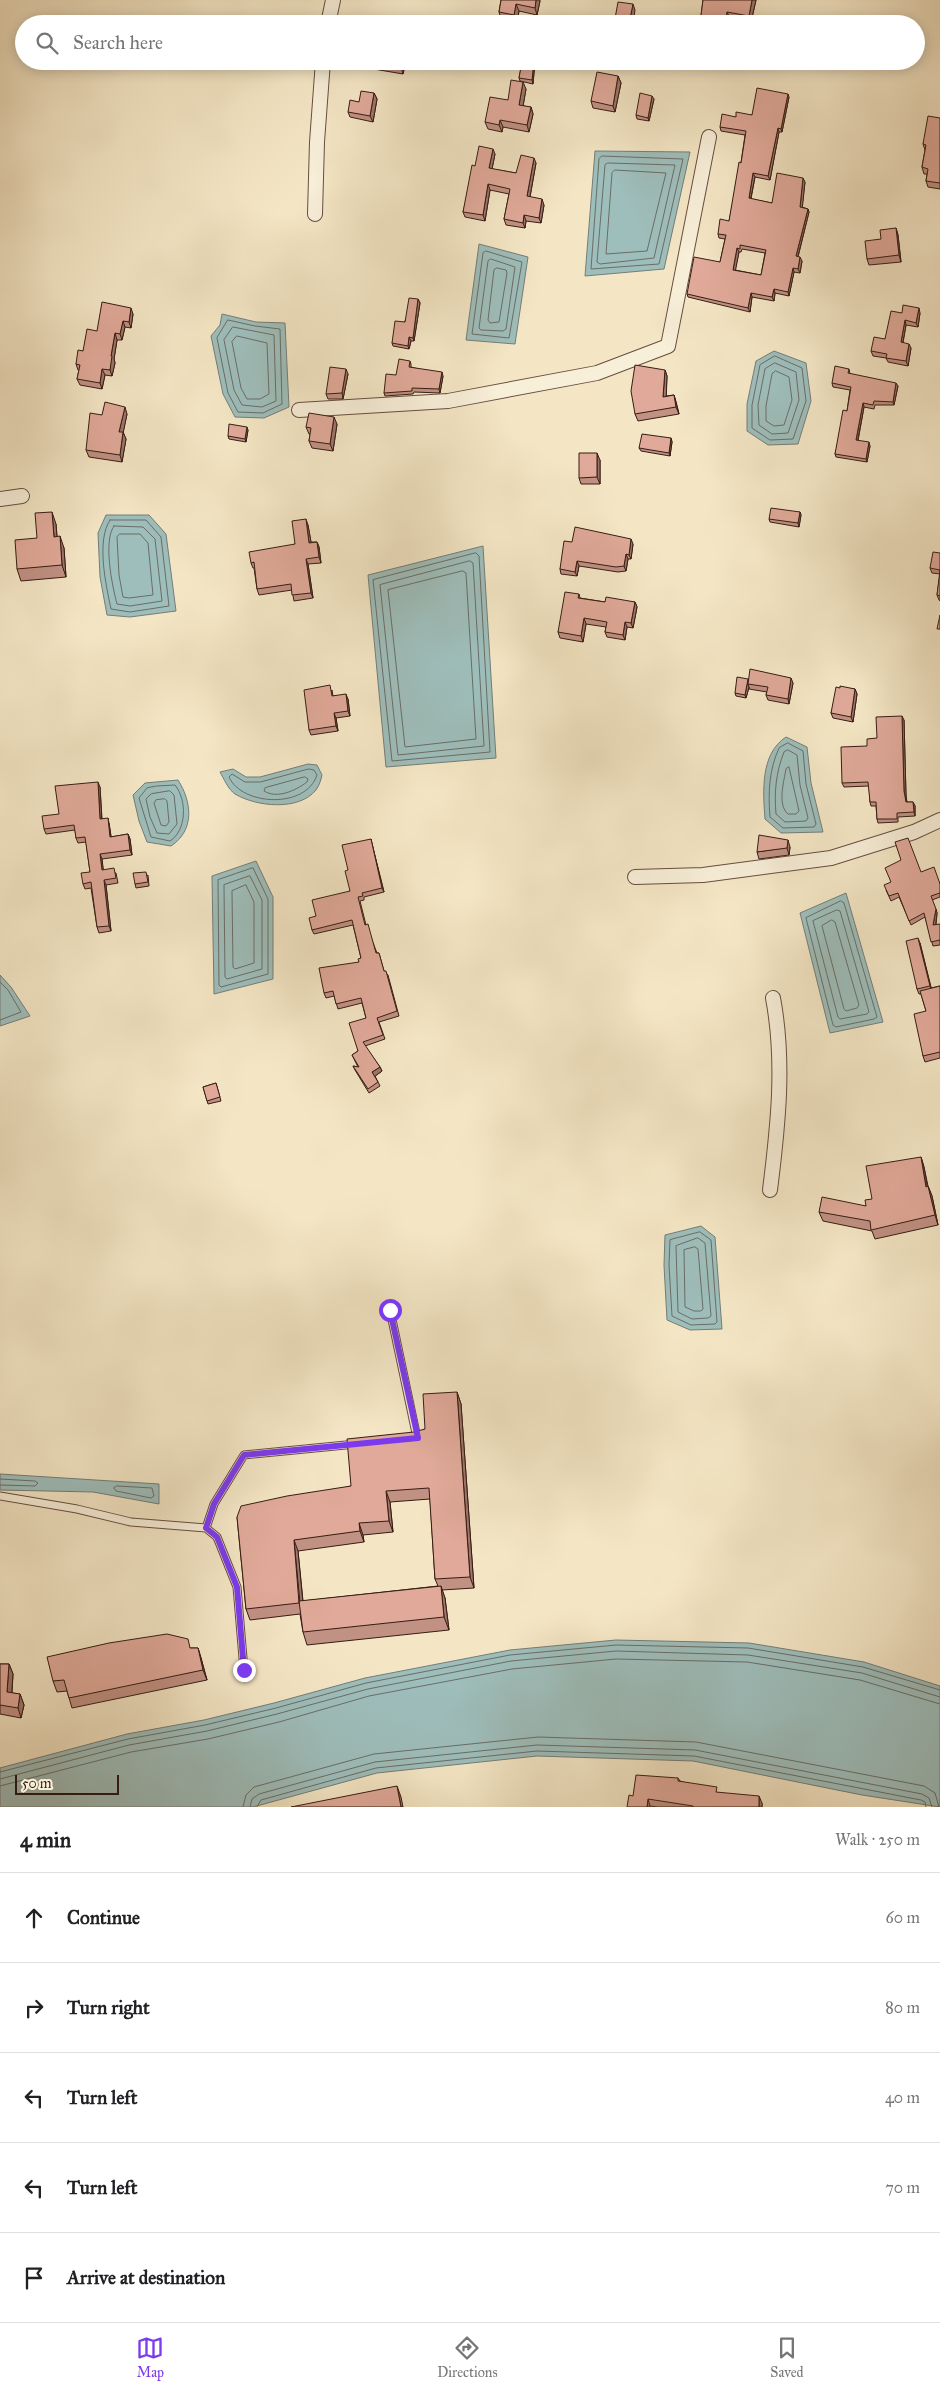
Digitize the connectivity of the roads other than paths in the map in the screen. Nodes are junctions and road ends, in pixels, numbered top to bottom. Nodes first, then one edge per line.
1 (333, 0) edge
2 (330, 15) edge
3 (322, 70) edge
4 (708, 137) dead end
5 (315, 214) dead end
6 (299, 410) dead end
7 (22, 496) dead end
8 (0, 499) edge
9 (940, 820) edge
10 (635, 877) dead end
11 (773, 998) dead end
12 (770, 1190) dead end
13 (390, 1310) dead end
14 (408, 1439) edge
15 (360, 1444) edge
16 (0, 1496) edge
17 (206, 1528) junction
18 (244, 1670) dead end

1 - 2 street
3 - 5 street
4 - 6 street
7 - 8 street
9 - 10 street
11 - 12 street
13 - 14 lane
15 - 17 lane
16 - 17 lane
17 - 18 lane

